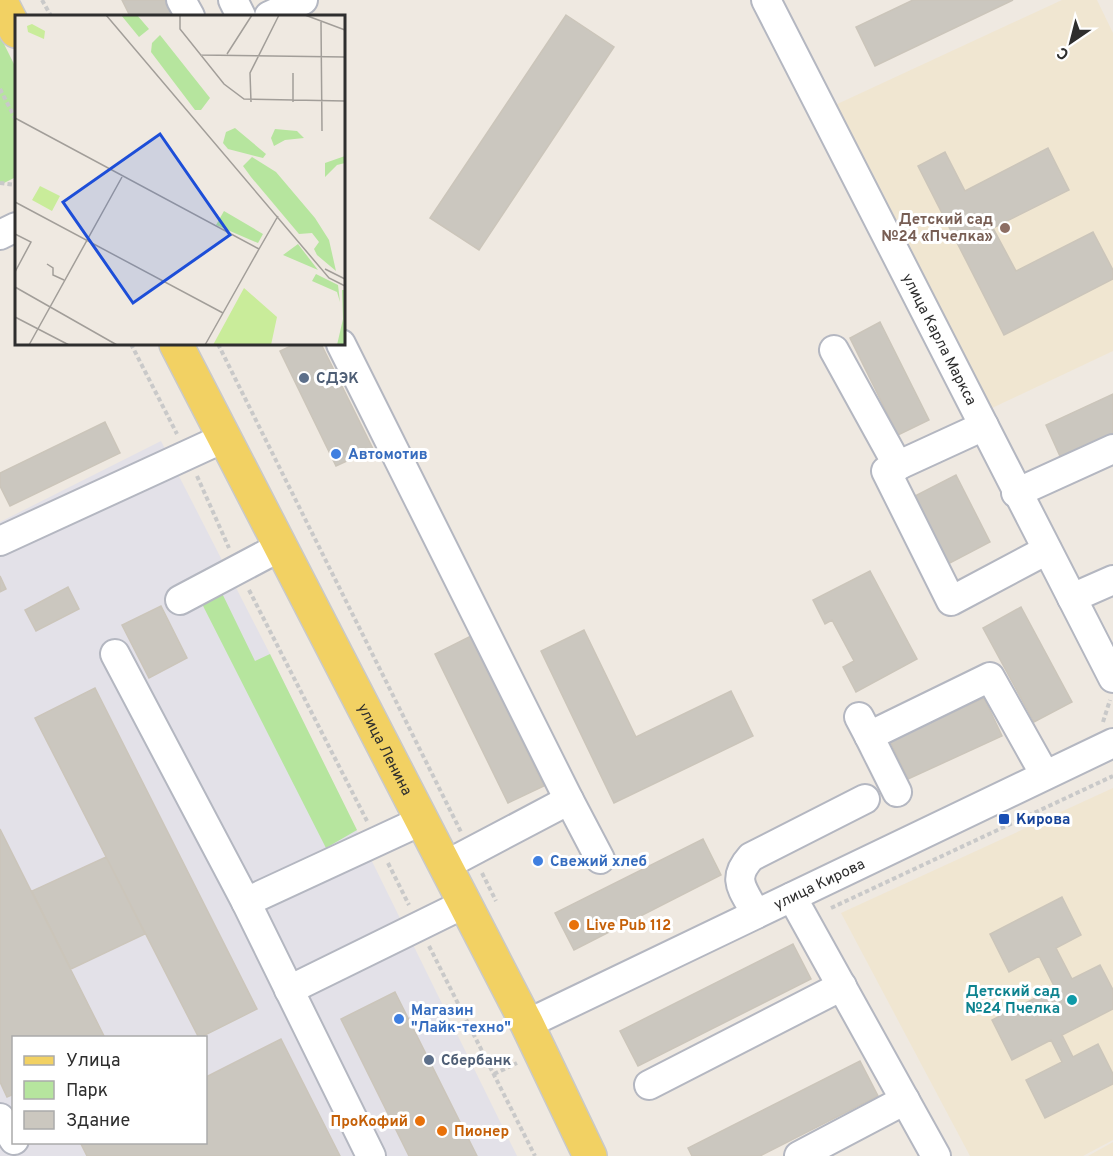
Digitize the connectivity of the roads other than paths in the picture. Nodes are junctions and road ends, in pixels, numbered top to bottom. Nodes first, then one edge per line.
1 (0, 0) edge
2 (182, 0) edge
3 (233, 0) edge
4 (303, 0) edge
5 (765, 0) edge
6 (190, 15) edge
7 (240, 15) edge
8 (271, 15) edge
9 (15, 29) edge
10 (15, 228) edge
11 (0, 235) edge
12 (177, 345) edge
13 (342, 345) edge
14 (834, 350) dead end
15 (984, 426) junction
16 (224, 438) junction
17 (1113, 449) edge
18 (897, 466) junction
19 (1016, 493) junction
20 (0, 541) edge
21 (280, 548) junction
22 (1047, 550) junction
23 (1113, 580) edge
24 (1072, 598) junction
25 (180, 600) dead end
26 (115, 654) dead end
27 (1113, 678) edge
28 (1108, 732) edge
29 (1045, 775) junction
30 (897, 792) dead end
31 (865, 798) dead end
32 (569, 800) junction
33 (421, 821) junction
34 (457, 859) junction
35 (600, 859) dead end
36 (792, 897) junction
37 (246, 902) junction
38 (464, 904) junction
39 (756, 914) junction
40 (842, 986) junction
41 (289, 990) junction
42 (527, 1024) junction
43 (649, 1085) dead end
44 (905, 1100) junction
45 (0, 1118) edge
46 (12, 1138) edge
47 (371, 1156) edge
48 (590, 1156) edge
49 (799, 1156) edge
50 (936, 1156) edge

1 - 9 main road
2 - 6 street
3 - 7 street
4 - 8 street
5 - 15 street, улица Карла Маркса
10 - 11 street
12 - 16 main road, улица Ленина
13 - 32 street
14 - 18 street
15 - 18 street
15 - 19 street, улица Карла Маркса
16 - 20 street
16 - 21 main road, улица Ленина
17 - 19 street
18 - 22 street
19 - 22 street, улица Карла Маркса
21 - 25 street
21 - 33 main road, улица Ленина
22 - 24 street, улица Карла Маркса
23 - 24 street
24 - 27 street, улица Карла Маркса
26 - 37 street
28 - 29 street, улица Кирова
29 - 30 street
29 - 36 street, улица Кирова
31 - 39 street
32 - 34 street
32 - 35 street
33 - 34 main road, улица Ленина
33 - 37 street
34 - 38 main road, улица Ленина
36 - 39 street, улица Кирова
36 - 40 street
37 - 41 street
38 - 41 street
38 - 42 main road, улица Ленина
39 - 42 street, улица Кирова
40 - 43 street
40 - 44 street
41 - 47 street
42 - 48 main road, улица Ленина
44 - 49 street
44 - 50 street
45 - 46 street

